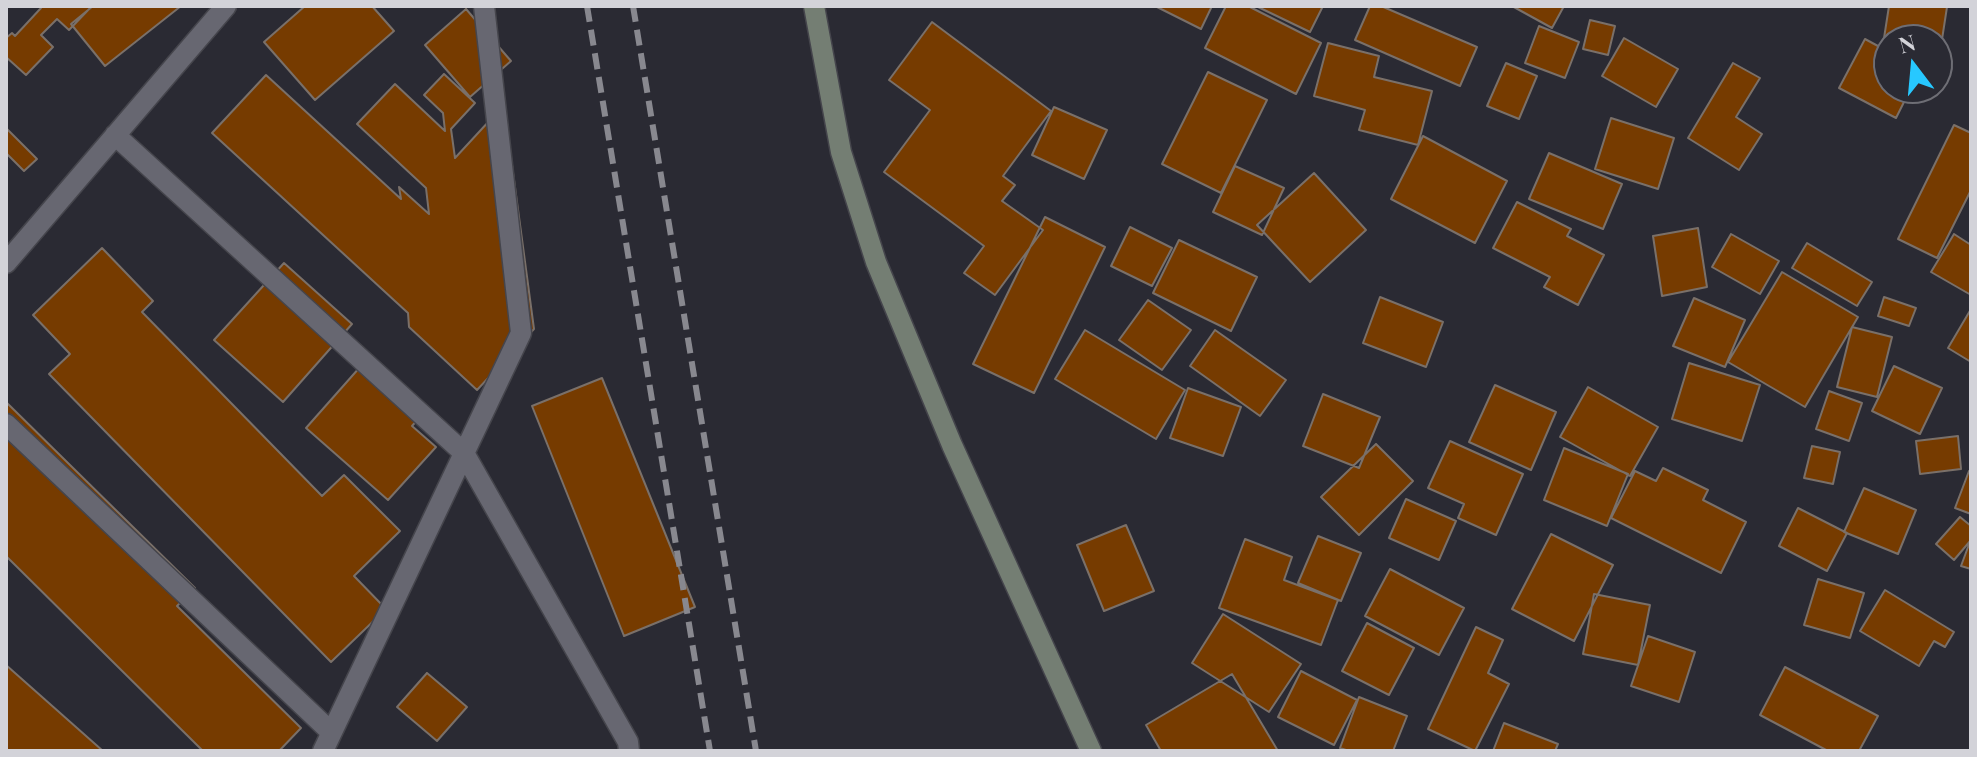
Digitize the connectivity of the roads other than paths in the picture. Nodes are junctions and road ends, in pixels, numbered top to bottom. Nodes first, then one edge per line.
1 (226, 6) edge
2 (484, 6) edge
3 (814, 6) edge
4 (115, 135) junction
5 (6, 263) edge
6 (6, 424) edge
7 (464, 453) junction
8 (327, 742) edge
9 (629, 751) edge
10 (1091, 751) edge

1 - 4 street
2 - 7 street
3 - 10 street
4 - 5 street
4 - 7 street
6 - 8 street
7 - 8 street
7 - 9 street

